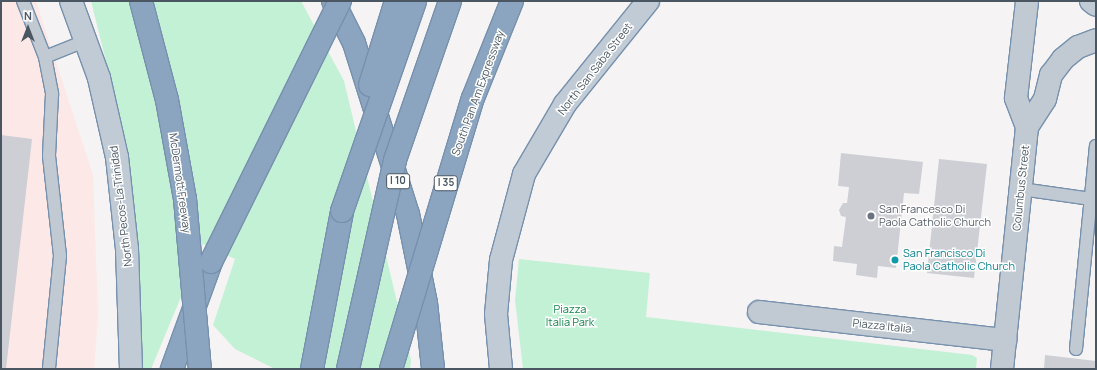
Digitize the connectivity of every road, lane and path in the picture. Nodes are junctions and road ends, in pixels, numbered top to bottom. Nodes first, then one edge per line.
1 (23, 1) edge
2 (71, 1) edge
3 (141, 1) edge
4 (333, 1) edge
5 (340, 1) edge
6 (396, 1) edge
7 (415, 1) edge
8 (450, 1) edge
9 (512, 1) edge
10 (648, 1) edge
11 (1026, 1) edge
12 (1091, 1) edge
13 (1096, 5) edge
14 (1096, 40) edge
15 (85, 41) junction
16 (45, 57) junction
17 (1027, 127) junction
18 (1096, 146) edge
19 (1021, 189) junction
20 (1091, 199) junction
21 (342, 211) junction
22 (759, 312) dead end
23 (1005, 340) junction
24 (1076, 349) dead end
25 (49, 369) edge
26 (132, 369) edge
27 (172, 369) edge
28 (200, 369) edge
29 (312, 369) edge
30 (348, 369) edge
31 (391, 369) edge
32 (434, 369) edge
33 (501, 369) edge
34 (1002, 369) edge

1 - 16 lane
2 - 15 main road, North Pecos-La Trinidad
3 - 28 highway, McDermott Freeway, bridge
4 - 32 highway, I 10
5 - 27 highway, bridge
6 - 21 highway, bridge
7 - 21 highway, bridge
8 - 30 highway, bridge
9 - 31 highway, South Pan Am Expressway / I 35, bridge
10 - 33 main road, North San Saba Street
11 - 17 street, Columbus Street
12 - 13 main road
14 - 17 street, Columbus Street
15 - 16 lane
15 - 26 main road, North Pecos-La Trinidad
16 - 25 lane
17 - 19 street, Columbus Street
18 - 20 lane
19 - 20 lane
19 - 23 street, Columbus Street
20 - 24 lane
21 - 29 highway
22 - 23 street, Piazza Italia
23 - 34 street, Columbus Street

